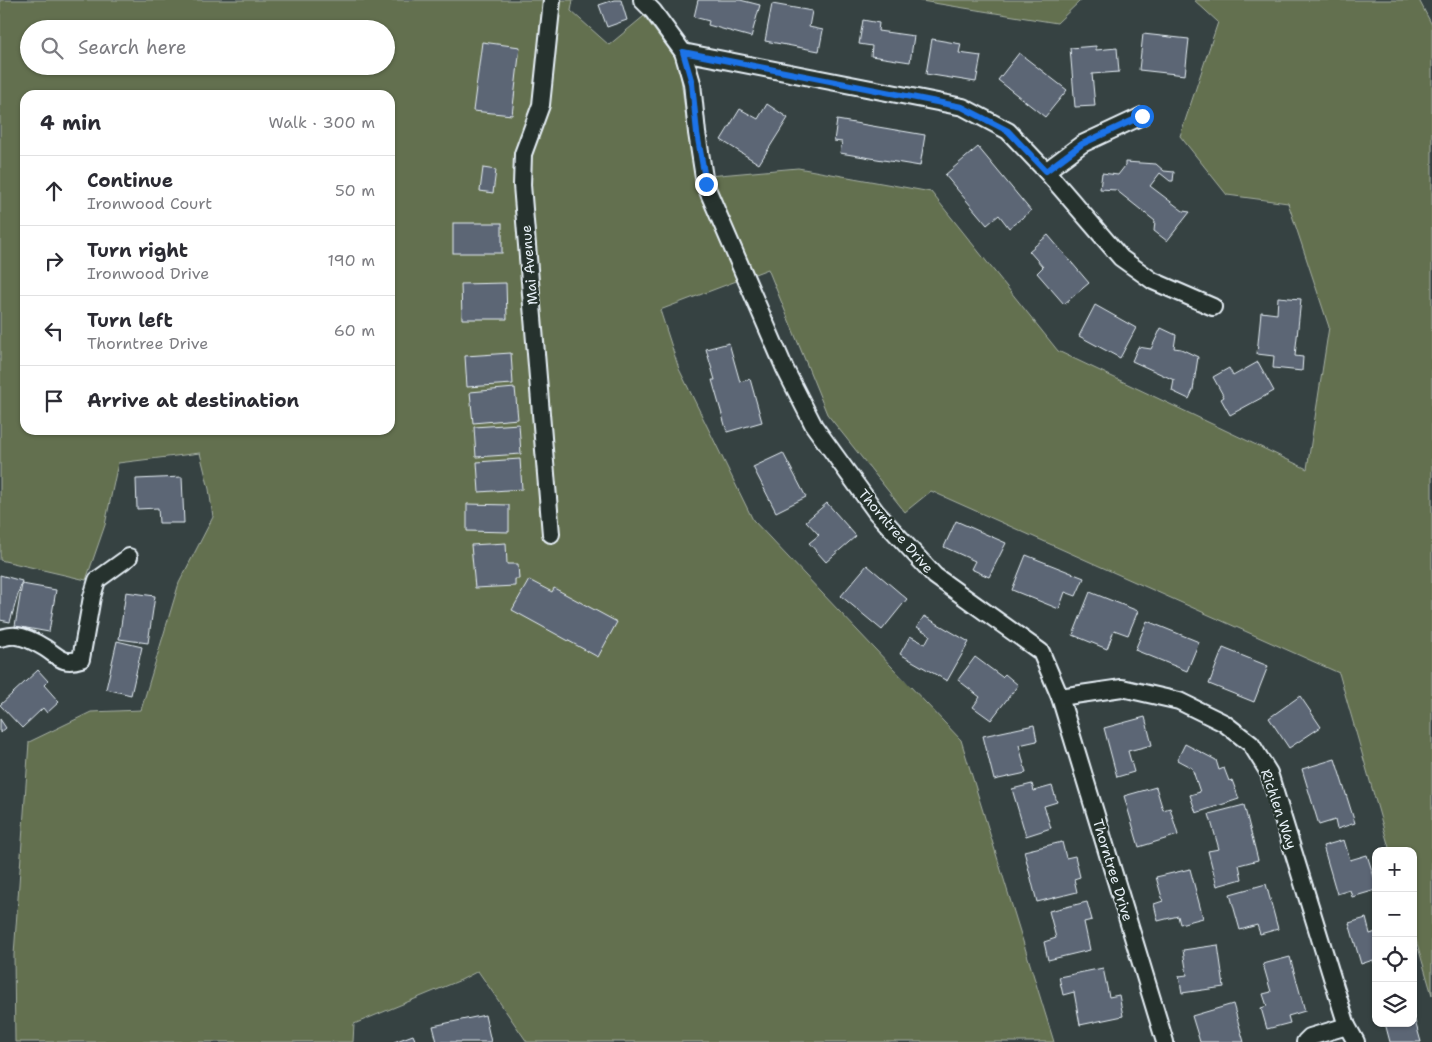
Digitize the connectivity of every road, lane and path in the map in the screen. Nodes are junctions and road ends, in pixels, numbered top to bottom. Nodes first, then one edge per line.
1 (552, 0) edge
2 (642, 0) edge
3 (683, 52) junction
4 (1142, 116) dead end
5 (1046, 171) junction
6 (1213, 307) dead end
7 (551, 534) dead end
8 (129, 557) dead end
9 (0, 638) edge
10 (1060, 698) junction
11 (1347, 1026) junction
12 (1165, 1042) edge
13 (1305, 1042) edge
14 (1356, 1042) edge

1 - 7 street, Mai Avenue
2 - 3 street, Thorntree Drive
3 - 5 street
3 - 10 street, Thorntree Drive
4 - 5 street
5 - 6 street
8 - 9 street
10 - 11 street, Richlen Way
10 - 12 street, Thorntree Drive
11 - 13 street
11 - 14 street, Richlen Way

